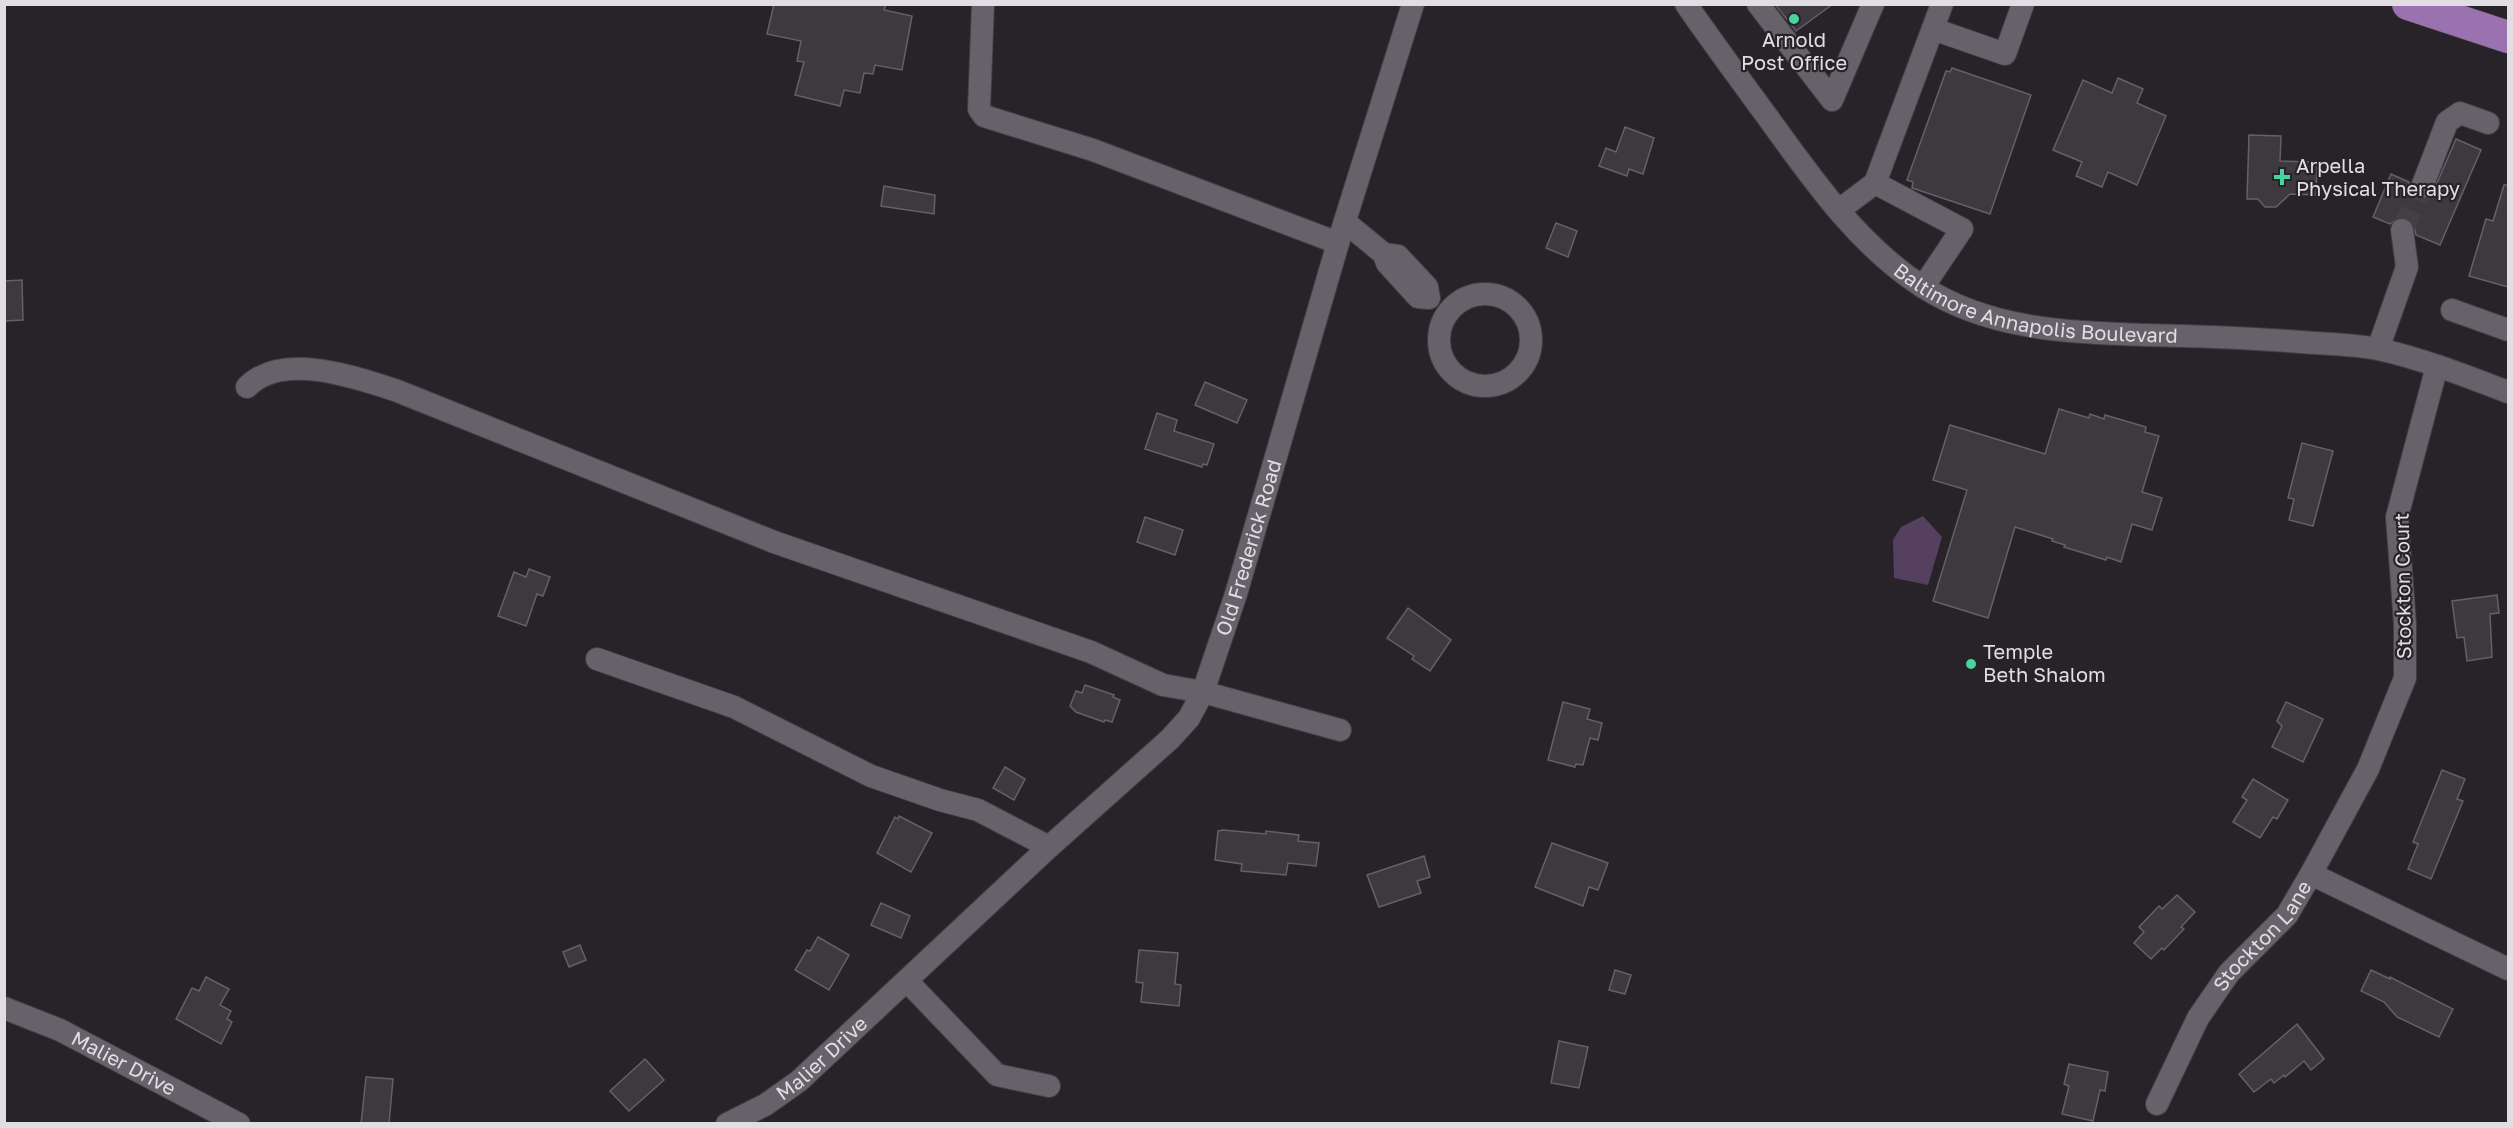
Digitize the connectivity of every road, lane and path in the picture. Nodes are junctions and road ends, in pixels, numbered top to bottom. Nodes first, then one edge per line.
1 (983, 4) edge
2 (1413, 4) edge
3 (1686, 4) edge
4 (1758, 4) edge
5 (1873, 4) edge
6 (1942, 4) edge
7 (2023, 4) edge
8 (2408, 4) edge
9 (1933, 29) junction
10 (2508, 37) edge
11 (2488, 123) dead end
12 (1875, 183) junction
13 (2422, 187) tunnel mouth
14 (1839, 210) junction
15 (2402, 230) tunnel mouth
16 (1342, 233) junction
17 (1923, 287) junction
18 (2452, 310) dead end
19 (1447, 314) junction
20 (2508, 330) edge
21 (2378, 349) junction
22 (2437, 366) junction
23 (247, 387) dead end
24 (2508, 392) edge
25 (597, 659) dead end
26 (1203, 692) junction
27 (1340, 730) dead end
28 (2368, 769) joint
29 (1049, 847) junction
30 (2311, 874) junction
31 (2508, 969) edge
32 (907, 981) junction
33 (4, 1008) edge
34 (1049, 1086) dead end
35 (2157, 1104) dead end
36 (240, 1124) edge
37 (727, 1124) edge

1 - 16 street
2 - 16 street, Old Frederick Road
3 - 14 street, Baltimore Annapolis Boulevard
4 - 5 street
6 - 9 street
7 - 9 street
8 - 10 highway
9 - 12 street
11 - 13 street
12 - 14 street
12 - 17 street
14 - 17 street, Baltimore Annapolis Boulevard
15 - 21 street
16 - 19 street
16 - 26 street, Old Frederick Road
17 - 21 street, Baltimore Annapolis Boulevard
18 - 20 street
19 - 19 street
21 - 22 street, Baltimore Annapolis Boulevard
22 - 24 street, Baltimore Annapolis Boulevard
22 - 28 street, Stockton Court
23 - 26 street
25 - 29 street
26 - 27 street
26 - 29 street, Old Frederick Road
28 - 30 street, Stockton Lane
29 - 32 street, Old Frederick Road
30 - 31 street
30 - 35 street, Stockton Lane
32 - 34 street
32 - 37 street, Malier Drive
33 - 36 street, Malier Drive

